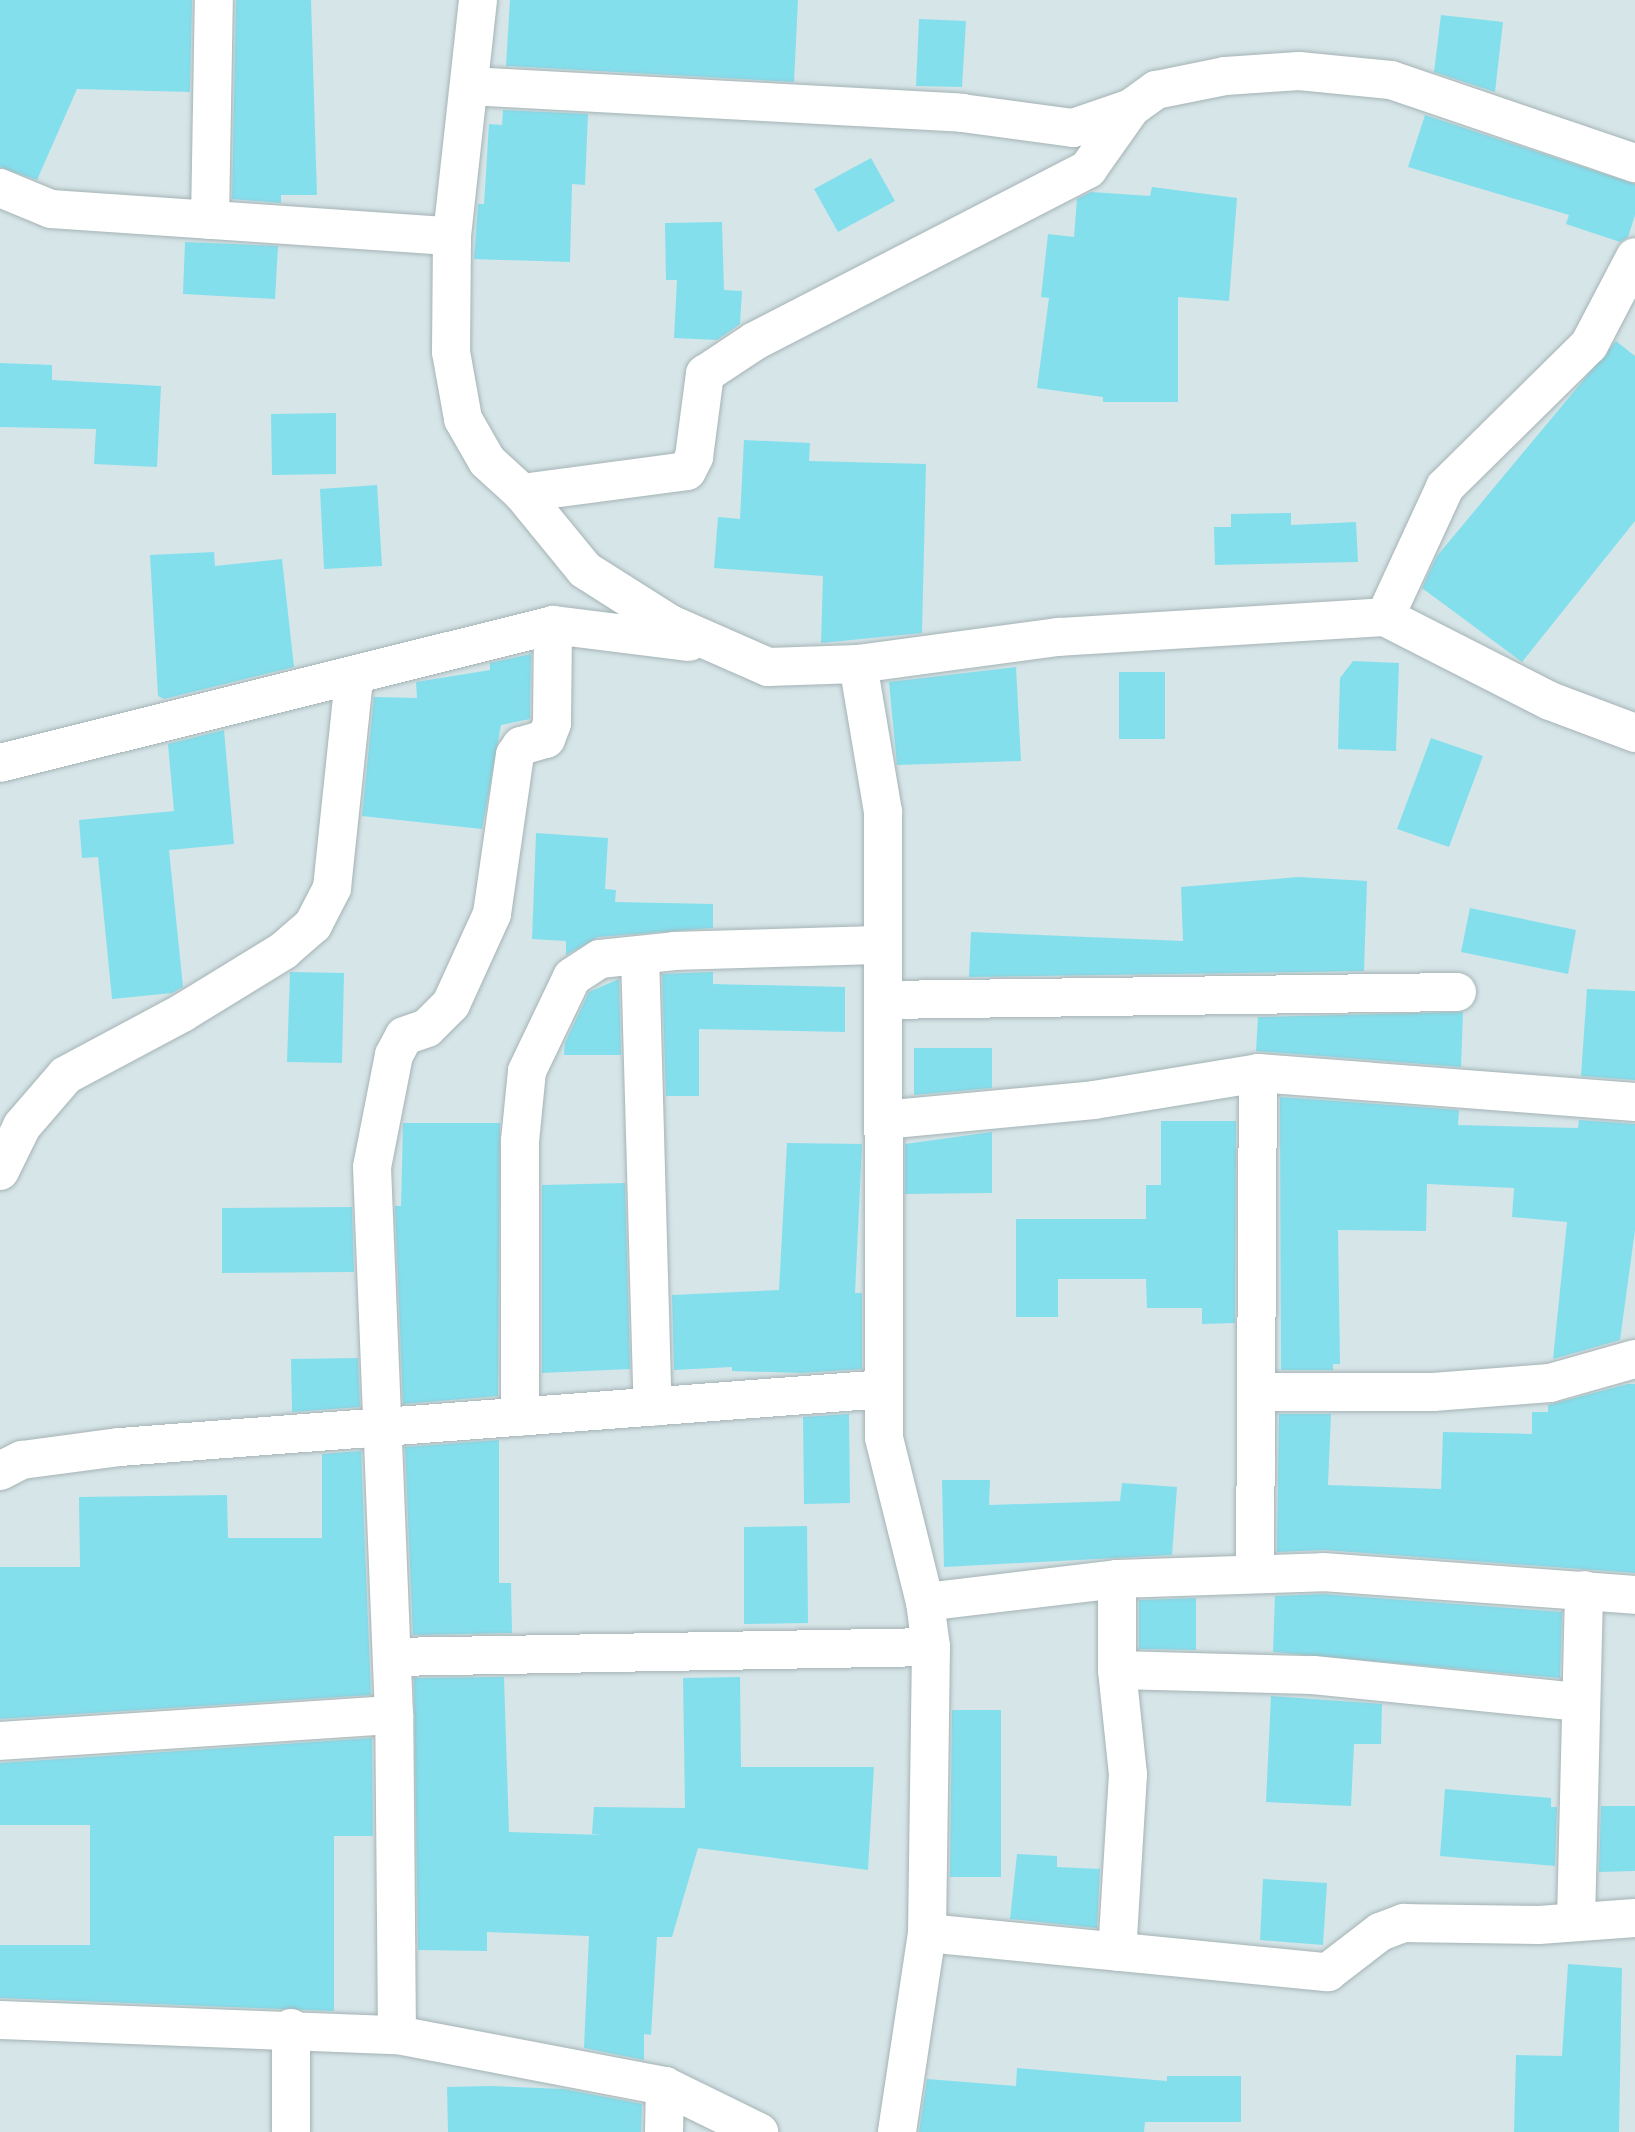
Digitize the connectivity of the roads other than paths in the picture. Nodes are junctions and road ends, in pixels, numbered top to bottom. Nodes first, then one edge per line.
1 (214, 0) edge
2 (478, 0) edge
3 (469, 86) junction
4 (1131, 108) junction
5 (1635, 163) edge
6 (0, 188) edge
7 (210, 220) junction
8 (452, 236) junction
9 (1635, 257) edge
10 (522, 493) junction
11 (1385, 617) junction
12 (553, 625) junction
13 (719, 645) junction
14 (858, 664) junction
15 (354, 678) junction
16 (1635, 733) edge
17 (0, 764) edge
18 (883, 945) junction
19 (640, 955) junction
20 (1457, 992) dead end
21 (883, 1000) junction
22 (1258, 1073) junction
23 (1635, 1102) edge
24 (883, 1120) junction
25 (0, 1171) edge
26 (1635, 1359) edge
27 (884, 1389) junction
28 (1258, 1392) junction
29 (653, 1407) junction
30 (520, 1417) junction
31 (382, 1427) junction
32 (0, 1471) edge
33 (1255, 1574) junction
34 (1117, 1579) junction
35 (1584, 1590) junction
36 (1635, 1595) edge
37 (925, 1602) junction
38 (931, 1647) junction
39 (392, 1657) junction
40 (1117, 1670) junction
41 (1580, 1702) junction
42 (394, 1714) junction
43 (0, 1741) edge
44 (1635, 1918) edge
45 (1576, 1921) junction
46 (927, 1933) junction
47 (1117, 1952) junction
48 (0, 2020) edge
49 (291, 2028) junction
50 (397, 2035) junction
51 (665, 2086) junction
52 (291, 2132) edge
53 (664, 2132) edge
54 (759, 2132) edge
55 (897, 2132) edge

1 - 7 street
2 - 3 street
3 - 4 street
3 - 8 street
4 - 5 street
4 - 10 street
6 - 7 street
7 - 8 street
8 - 10 street
9 - 11 street
10 - 13 street
11 - 14 street
11 - 16 street
12 - 13 street
12 - 15 street
12 - 31 street
13 - 14 street
14 - 18 street
15 - 17 street
15 - 25 street
18 - 19 street
18 - 21 street
19 - 29 street
19 - 30 street
20 - 21 street
21 - 24 street
22 - 23 street
22 - 24 street
22 - 28 street
24 - 27 street
26 - 28 street
27 - 29 street
27 - 37 street
28 - 33 street
29 - 30 street
30 - 31 street
31 - 32 street
31 - 39 street
33 - 34 street
33 - 35 street
34 - 37 street
34 - 40 street
35 - 36 street
35 - 41 street
37 - 38 street
38 - 39 street
38 - 46 street
39 - 42 street
40 - 41 street
40 - 47 street
41 - 45 street
42 - 43 street
42 - 50 street
44 - 45 street
45 - 47 street
46 - 47 street
46 - 55 street
48 - 49 street
49 - 50 street
49 - 52 street
50 - 51 street
51 - 53 street
51 - 54 street

